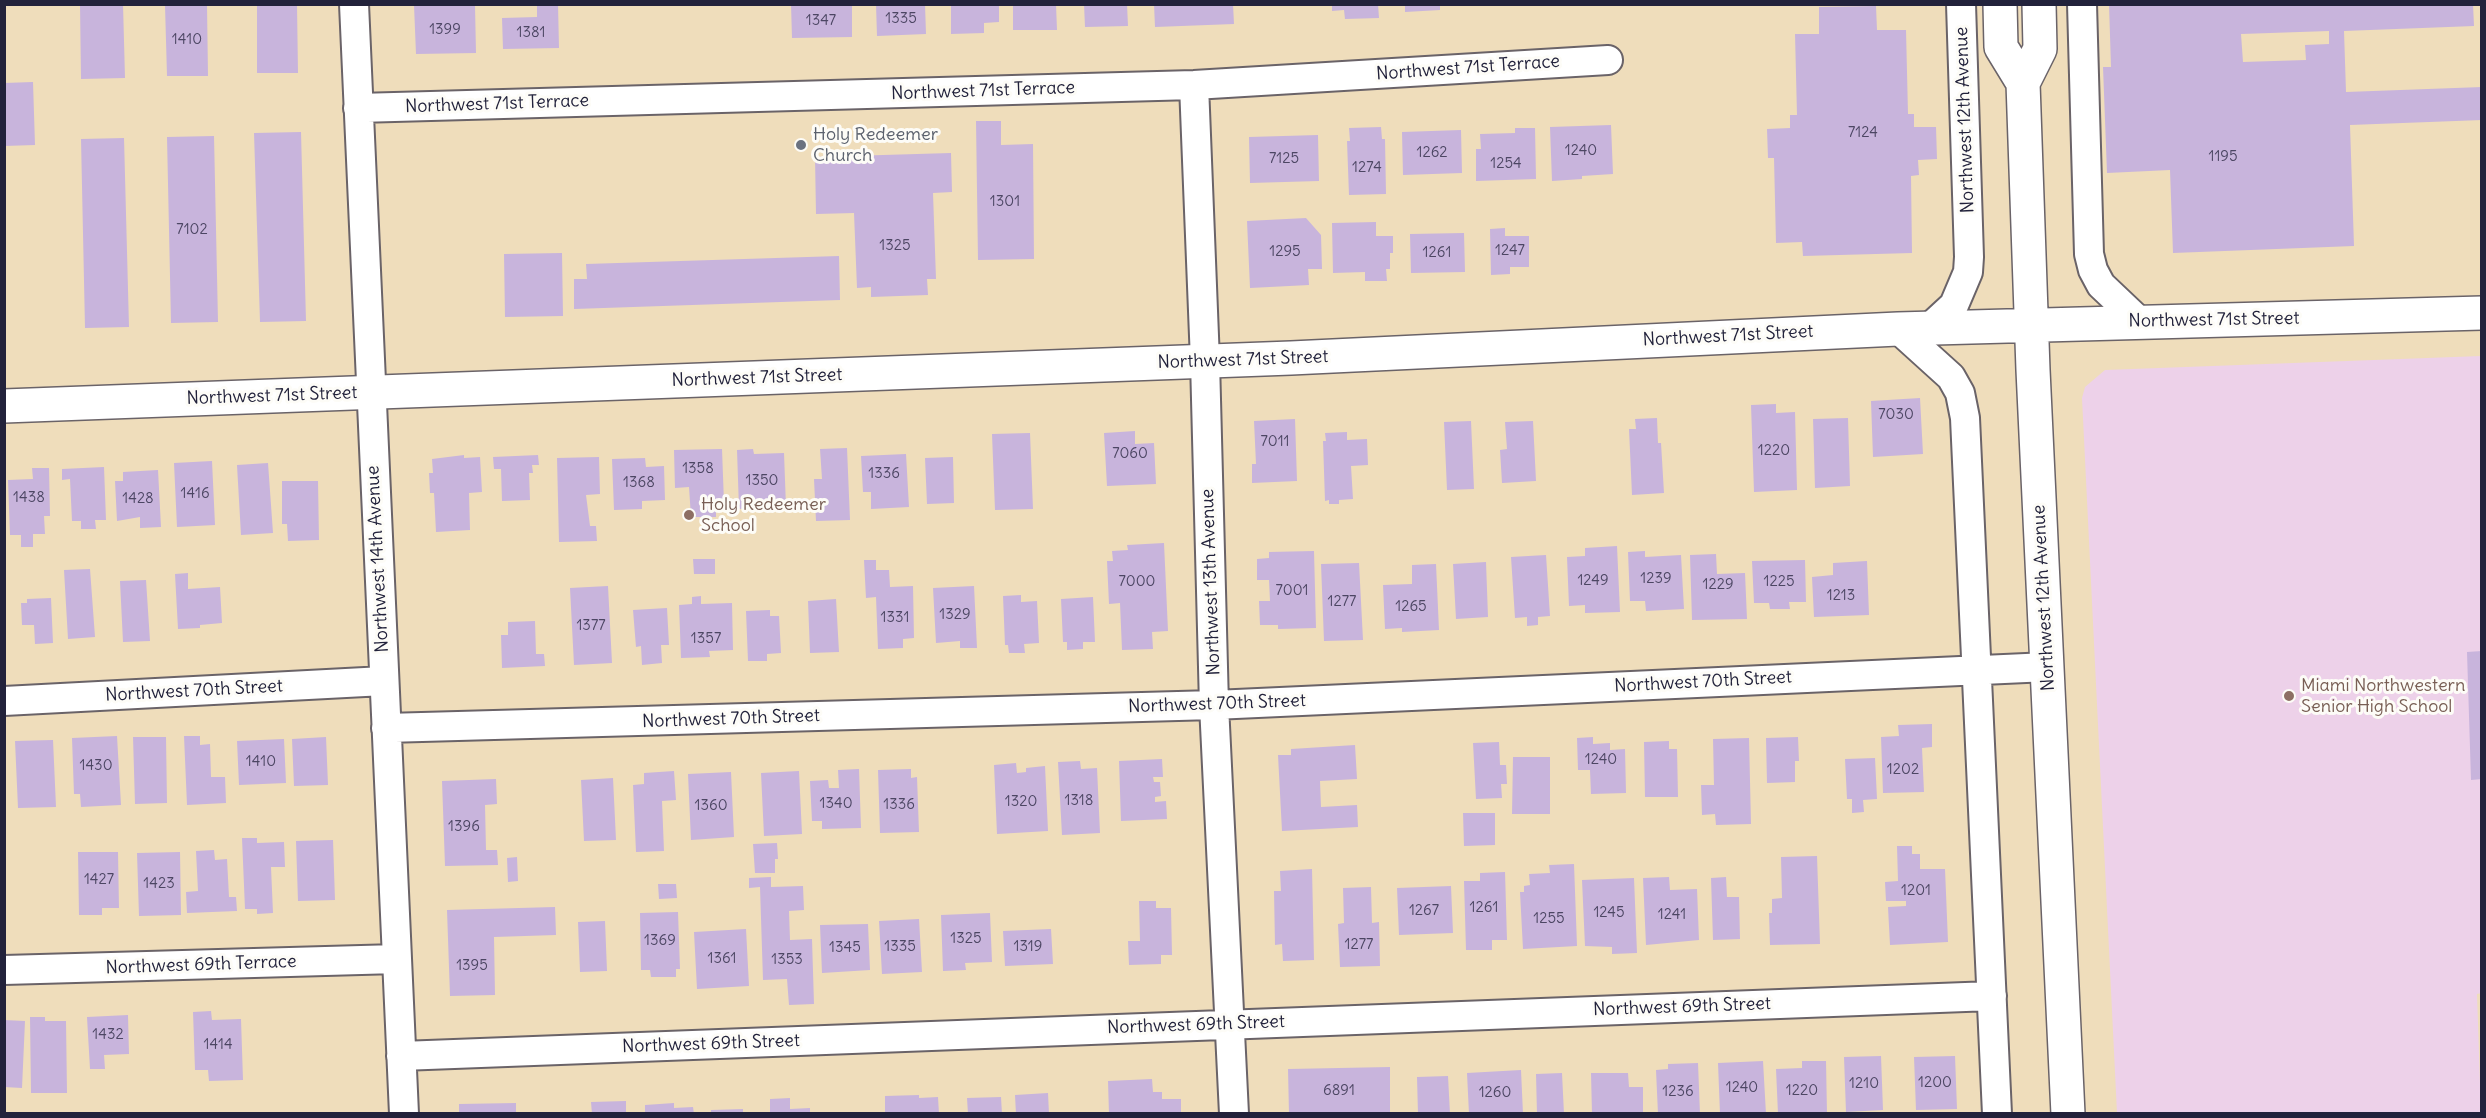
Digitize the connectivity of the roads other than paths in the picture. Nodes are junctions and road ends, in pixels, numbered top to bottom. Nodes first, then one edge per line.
1 (354, 4) edge
2 (1961, 4) edge
3 (2082, 4) edge
4 (2000, 12) edge
5 (2039, 12) edge
6 (1608, 60) dead end
7 (2023, 83) junction
8 (1194, 86) junction
9 (358, 108) junction
10 (2481, 313) edge
11 (2139, 321) junction
12 (2031, 324) junction
13 (1913, 329) junction
14 (1205, 362) junction
15 (370, 393) junction
16 (4, 406) edge
17 (2048, 667) junction
18 (1977, 670) junction
19 (384, 681) junction
20 (4, 701) edge
21 (1214, 705) junction
22 (386, 728) junction
23 (397, 959) junction
24 (4, 970) edge
25 (1992, 996) junction
26 (1229, 1024) junction
27 (401, 1056) junction
28 (404, 1113) edge
29 (1234, 1113) edge
30 (1997, 1113) edge
31 (2068, 1113) edge

1 - 9 street, Northwest 14th Avenue
2 - 13 street, Northwest 12th Avenue
3 - 11 street
4 - 7 street, Northwest 12th Avenue
5 - 7 street, Northwest 12th Avenue
6 - 8 street, Northwest 71st Terrace
7 - 12 street, Northwest 12th Avenue
8 - 9 street, Northwest 71st Terrace
8 - 14 street, Northwest 13th Avenue
9 - 15 street, Northwest 14th Avenue
10 - 11 street, Northwest 71st Street
11 - 12 street, Northwest 71st Street
12 - 13 street, Northwest 71st Street
12 - 17 street, Northwest 12th Avenue
13 - 14 street, Northwest 71st Street
13 - 18 street
14 - 15 street, Northwest 71st Street
14 - 21 street, Northwest 13th Avenue
15 - 16 street, Northwest 71st Street
15 - 19 street, Northwest 14th Avenue
17 - 18 street, Northwest 70th Street
17 - 31 street, Northwest 12th Avenue
18 - 21 street, Northwest 70th Street
18 - 25 street
19 - 20 street, Northwest 70th Street
19 - 22 street, Northwest 14th Avenue
21 - 22 street, Northwest 70th Street
21 - 26 street, Northwest 13th Avenue
22 - 23 street, Northwest 14th Avenue
23 - 24 street, Northwest 69th Terrace
23 - 27 street, Northwest 14th Avenue
25 - 26 street, Northwest 69th Street
25 - 30 street
26 - 27 street, Northwest 69th Street
26 - 29 street, Northwest 13th Avenue
27 - 28 street, Northwest 14th Avenue

